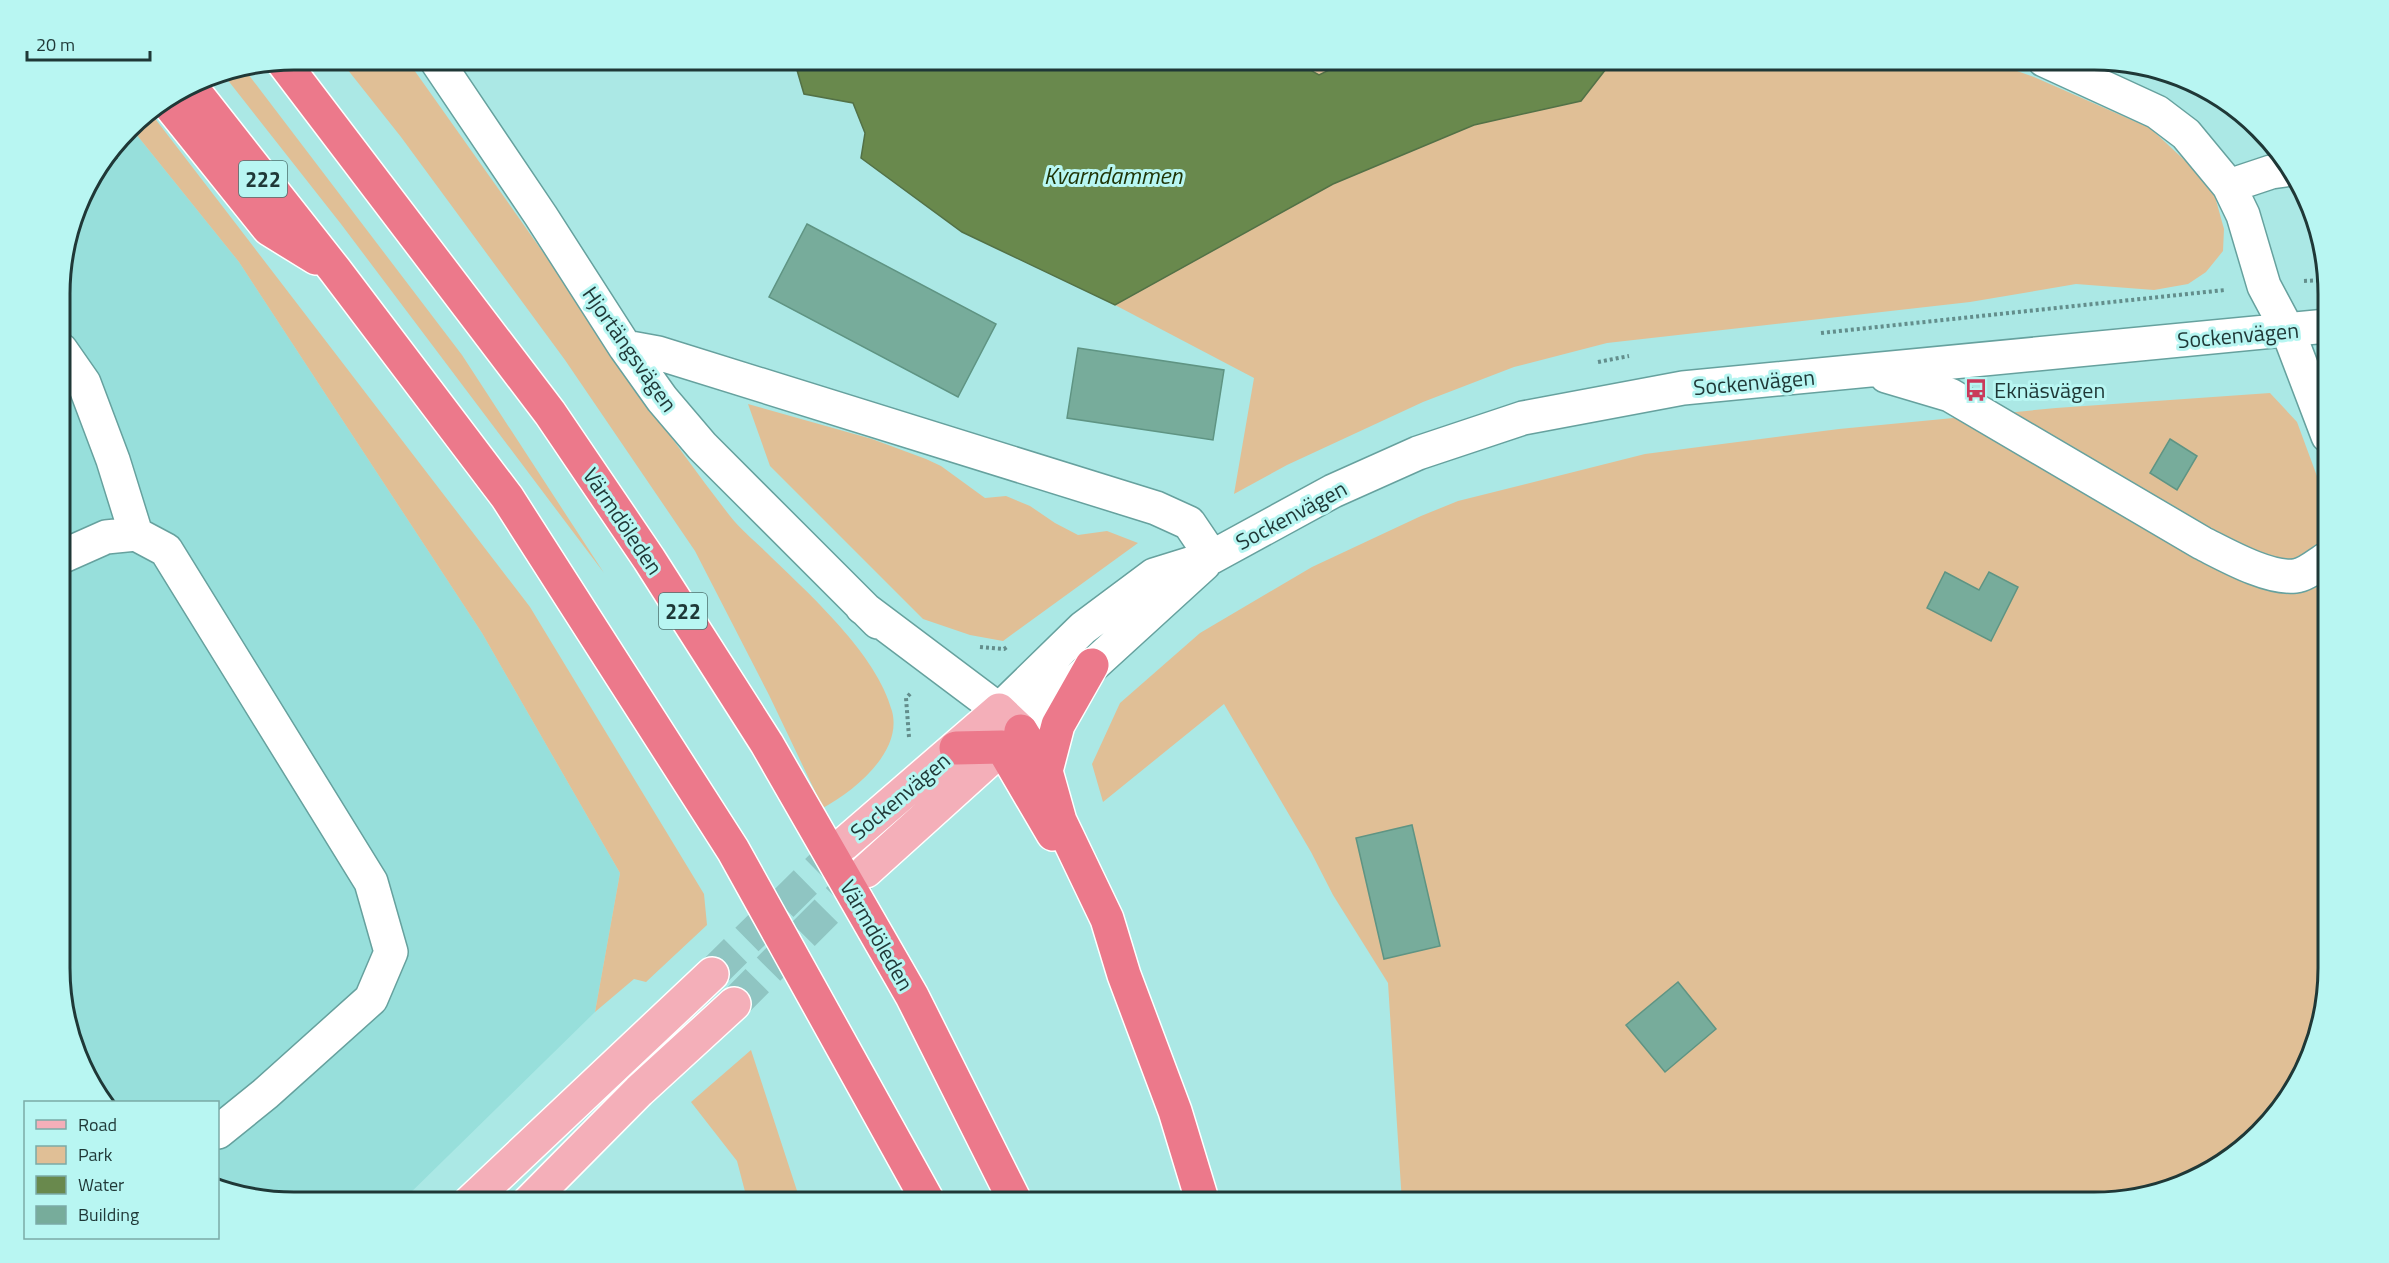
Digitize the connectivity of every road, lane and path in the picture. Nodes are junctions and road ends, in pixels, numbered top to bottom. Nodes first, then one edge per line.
1 (290, 70) edge
2 (443, 70) edge
3 (2066, 70) edge
4 (196, 94) edge
5 (171, 107) edge
6 (2281, 170) edge
7 (2229, 186) junction
8 (335, 270) junction
9 (2318, 327) edge
10 (2288, 331) junction
11 (625, 347) junction
12 (70, 363) edge
13 (1870, 371) junction
14 (2318, 410) edge
15 (135, 534) junction
16 (70, 553) edge
17 (1212, 556) junction
18 (2318, 564) edge
19 (1092, 665) junction
20 (1001, 728) junction
21 (956, 748) joint
22 (1046, 771) junction
23 (844, 844) tunnel mouth
24 (866, 871) tunnel mouth
25 (712, 974) tunnel mouth
26 (1124, 975) junction
27 (734, 1004) tunnel mouth
28 (219, 1131) edge
29 (481, 1192) edge
30 (539, 1192) edge
31 (923, 1192) edge
32 (1010, 1192) edge
33 (1200, 1192) edge

1 - 32 highway, Värmdöleden / 222
2 - 11 street, Hjortängsvägen
3 - 7 street
4 - 8 highway, 222
5 - 8 highway
6 - 7 street
7 - 10 street
8 - 31 highway, 222
9 - 10 street, Sockenvägen
10 - 13 street, Sockenvägen
10 - 14 street
11 - 17 street
11 - 20 street, Hjortängsvägen
12 - 15 street
13 - 17 street, Sockenvägen
13 - 18 street
15 - 16 street
15 - 28 street
17 - 19 street, Sockenvägen
17 - 20 street, Sockenvägen
19 - 20 street, Sockenvägen
19 - 22 highway
20 - 21 highway
20 - 22 highway
20 - 24 main road, Sockenvägen
20 - 26 highway
21 - 23 main road, Sockenvägen
22 - 26 highway
25 - 29 main road
26 - 33 highway
27 - 30 main road

